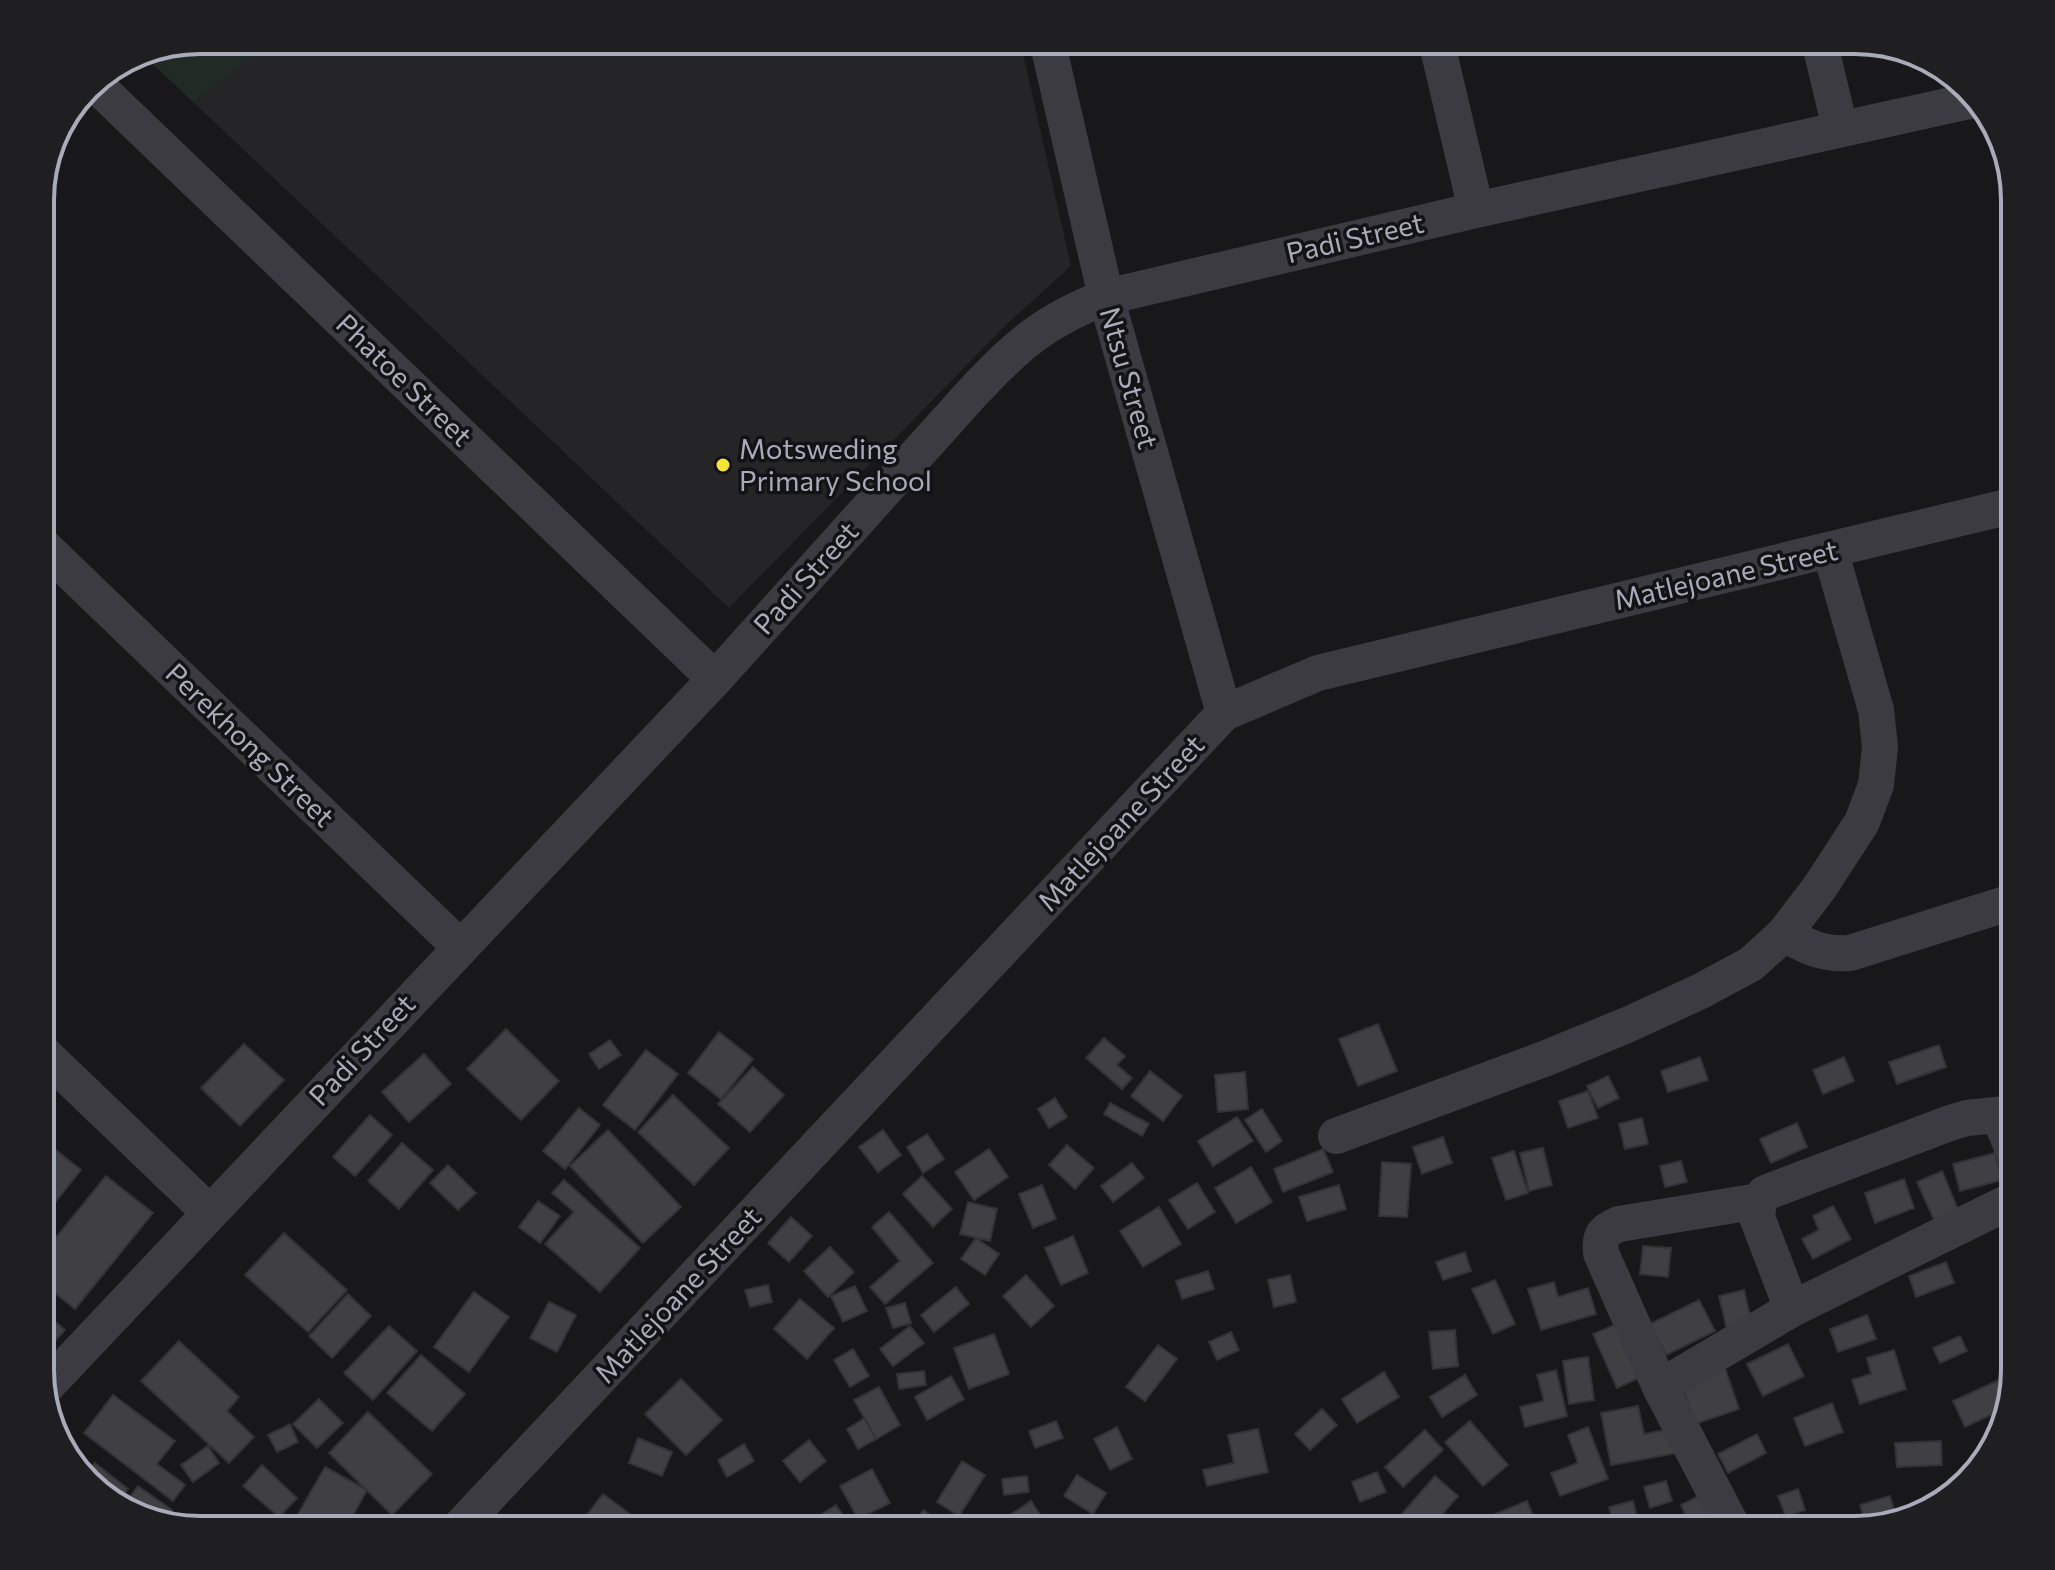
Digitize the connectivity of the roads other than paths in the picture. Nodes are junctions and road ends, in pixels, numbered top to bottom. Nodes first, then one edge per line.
1 (1050, 54) edge
2 (1439, 54) edge
3 (1822, 54) edge
4 (103, 91) edge
5 (1963, 102) edge
6 (1840, 128) junction
7 (1476, 210) junction
8 (1106, 297) junction
9 (2001, 508) edge
10 (1830, 550) junction
11 (54, 556) edge
12 (715, 679) junction
13 (1224, 713) junction
14 (2001, 905) edge
15 (1784, 934) junction
16 (460, 947) junction
17 (54, 1063) edge
18 (2001, 1115) edge
19 (1336, 1136) dead end
20 (1759, 1201) junction
21 (2001, 1206) edge
22 (209, 1212) junction
23 (1792, 1309) junction
24 (54, 1378) edge
25 (1660, 1387) junction
26 (470, 1516) edge
27 (1727, 1516) edge

1 - 8 street, Ntsu Street
2 - 7 street
3 - 6 street
4 - 12 street, Phatoe Street
5 - 6 street, Padi Street
6 - 7 street, Padi Street
7 - 8 street, Padi Street
8 - 12 street, Padi Street
8 - 13 street, Ntsu Street
9 - 10 street, Matlejoane Street
10 - 13 street, Matlejoane Street
10 - 15 street
11 - 16 street, Perekhong Street
12 - 16 street, Padi Street
13 - 26 street, Matlejoane Street
14 - 15 street
15 - 19 street
16 - 22 street, Padi Street
17 - 22 street
18 - 20 street
20 - 23 street
20 - 25 street
21 - 23 street
22 - 24 street, Padi Street
23 - 25 street
25 - 27 street

